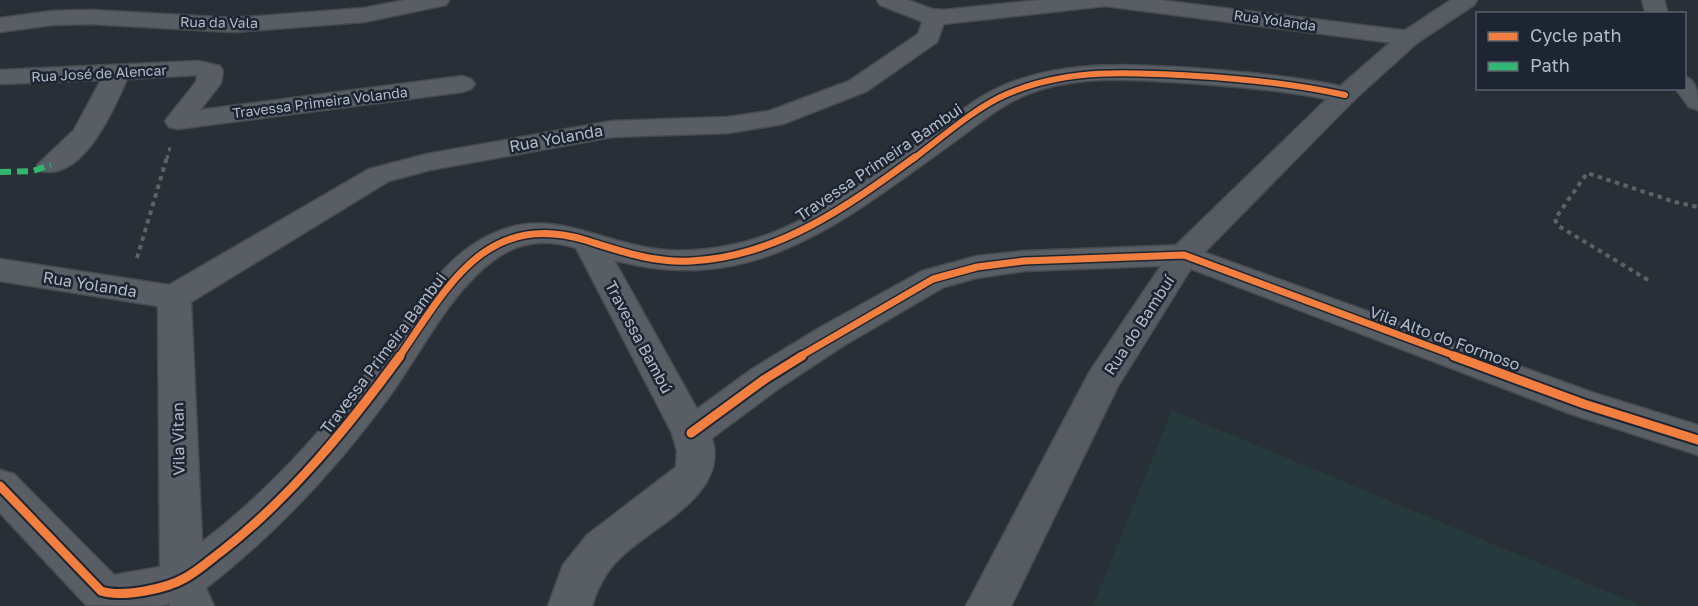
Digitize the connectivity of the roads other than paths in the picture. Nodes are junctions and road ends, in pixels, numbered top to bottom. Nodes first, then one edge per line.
1 (438, 0) edge
2 (888, 0) edge
3 (1105, 0) edge
4 (1466, 0) edge
5 (929, 16) junction
6 (0, 25) edge
7 (1409, 38) junction
8 (117, 73) junction
9 (0, 77) edge
10 (462, 84) dead end
11 (1686, 86) edge
12 (1345, 95) junction
13 (1698, 102) edge
14 (178, 121) joint
15 (51, 165) dead end
16 (588, 241) junction
17 (1184, 255) junction
18 (0, 270) edge
19 (174, 297) junction
20 (691, 433) junction
21 (1698, 440) edge
22 (0, 486) edge
23 (187, 593) edge
24 (570, 606) edge
25 (988, 606) edge

1 - 6 street, Rua da Vala
2 - 5 street
3 - 5 street, Rua Yolanda
3 - 7 street, Rua Yolanda
4 - 7 main road, Rua do Bambuí
5 - 19 street, Rua Yolanda
7 - 12 main road, Rua do Bambuí
8 - 9 street, Rua José de Alencar
8 - 14 street, Rua José de Alencar
8 - 15 street
10 - 14 street, Travessa Primeira Volanda
11 - 13 main road
12 - 16 street, Travessa Primeira Bambui
12 - 17 main road, Rua do Bambuí
16 - 20 street, Travessa Bambú
16 - 23 street, Travessa Primeira Bambui
17 - 20 street
17 - 21 street, Vila Alto do Formoso
17 - 25 main road, Rua do Bambuí
18 - 19 street, Rua Yolanda
19 - 23 street, Vila Vitan
20 - 24 street, Travessa Bambú
22 - 23 street

